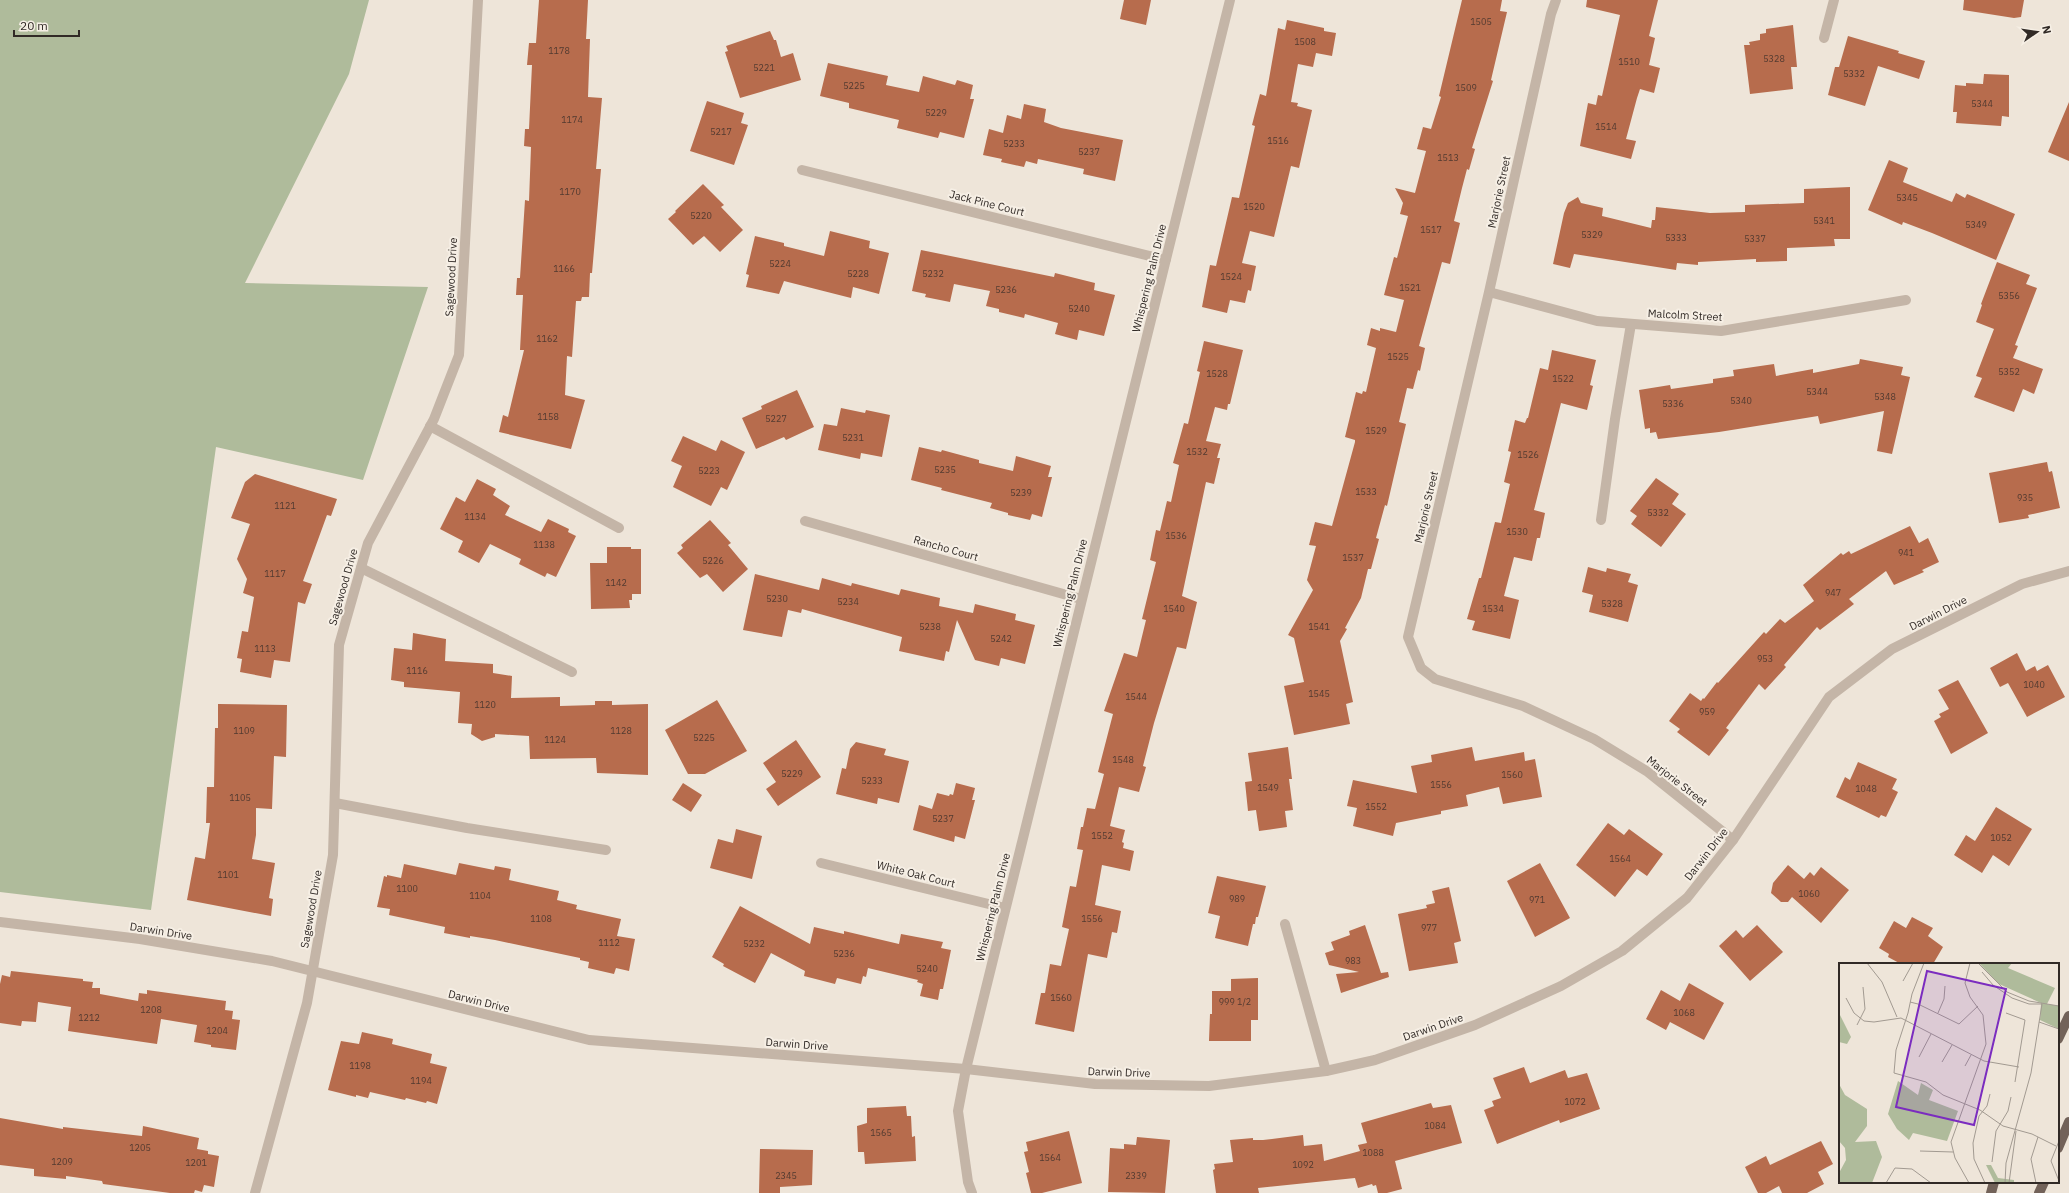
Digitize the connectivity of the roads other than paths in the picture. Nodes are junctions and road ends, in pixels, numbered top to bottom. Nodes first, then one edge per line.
1 (478, 0) edge
2 (1230, 0) edge
3 (1556, 0) edge
4 (1834, 0) edge
5 (1824, 38) dead end
6 (802, 170) dead end
7 (1166, 260) junction
8 (1489, 292) junction
9 (1906, 300) dead end
10 (1631, 324) junction
11 (430, 426) junction
12 (1601, 520) dead end
13 (805, 521) dead end
14 (620, 528) dead end
15 (361, 568) junction
16 (2069, 571) edge
17 (1081, 599) junction
18 (572, 672) dead end
19 (335, 803) junction
20 (1733, 840) junction
21 (606, 850) dead end
22 (821, 863) dead end
23 (1005, 908) junction
24 (0, 922) edge
25 (1285, 924) dead end
26 (313, 970) junction
27 (2069, 1016) edge
28 (2059, 1037) edge
29 (966, 1069) junction
30 (1326, 1071) junction
31 (2069, 1122) edge
32 (2059, 1146) edge
33 (1994, 1183) edge
34 (2044, 1183) edge
35 (255, 1193) edge
36 (972, 1193) edge
37 (1990, 1193) edge
38 (2039, 1193) edge

1 - 11 street, Sagewood Drive
2 - 7 street, Whispering Palm Drive
3 - 8 street, Marjorie Street
4 - 5 street
6 - 7 street, Jack Pine Court
7 - 17 street, Whispering Palm Drive
8 - 10 street, Malcolm Street
8 - 20 street, Marjorie Street
9 - 10 street, Malcolm Street
10 - 12 street
11 - 14 street
11 - 15 street, Sagewood Drive
13 - 17 street, Rancho Court
15 - 18 street
15 - 19 street, Sagewood Drive
16 - 20 street, Darwin Drive
17 - 23 street, Whispering Palm Drive
19 - 21 street
19 - 26 street, Sagewood Drive
20 - 30 street, Darwin Drive
22 - 23 street, White Oak Court
23 - 29 street, Whispering Palm Drive
24 - 26 street, Darwin Drive
25 - 30 street
26 - 29 street, Darwin Drive
26 - 35 street, Sagewood Drive
27 - 28 main road
29 - 30 street, Darwin Drive
29 - 36 street, Whispering Palm Drive
31 - 32 main road
33 - 37 main road
34 - 38 main road

